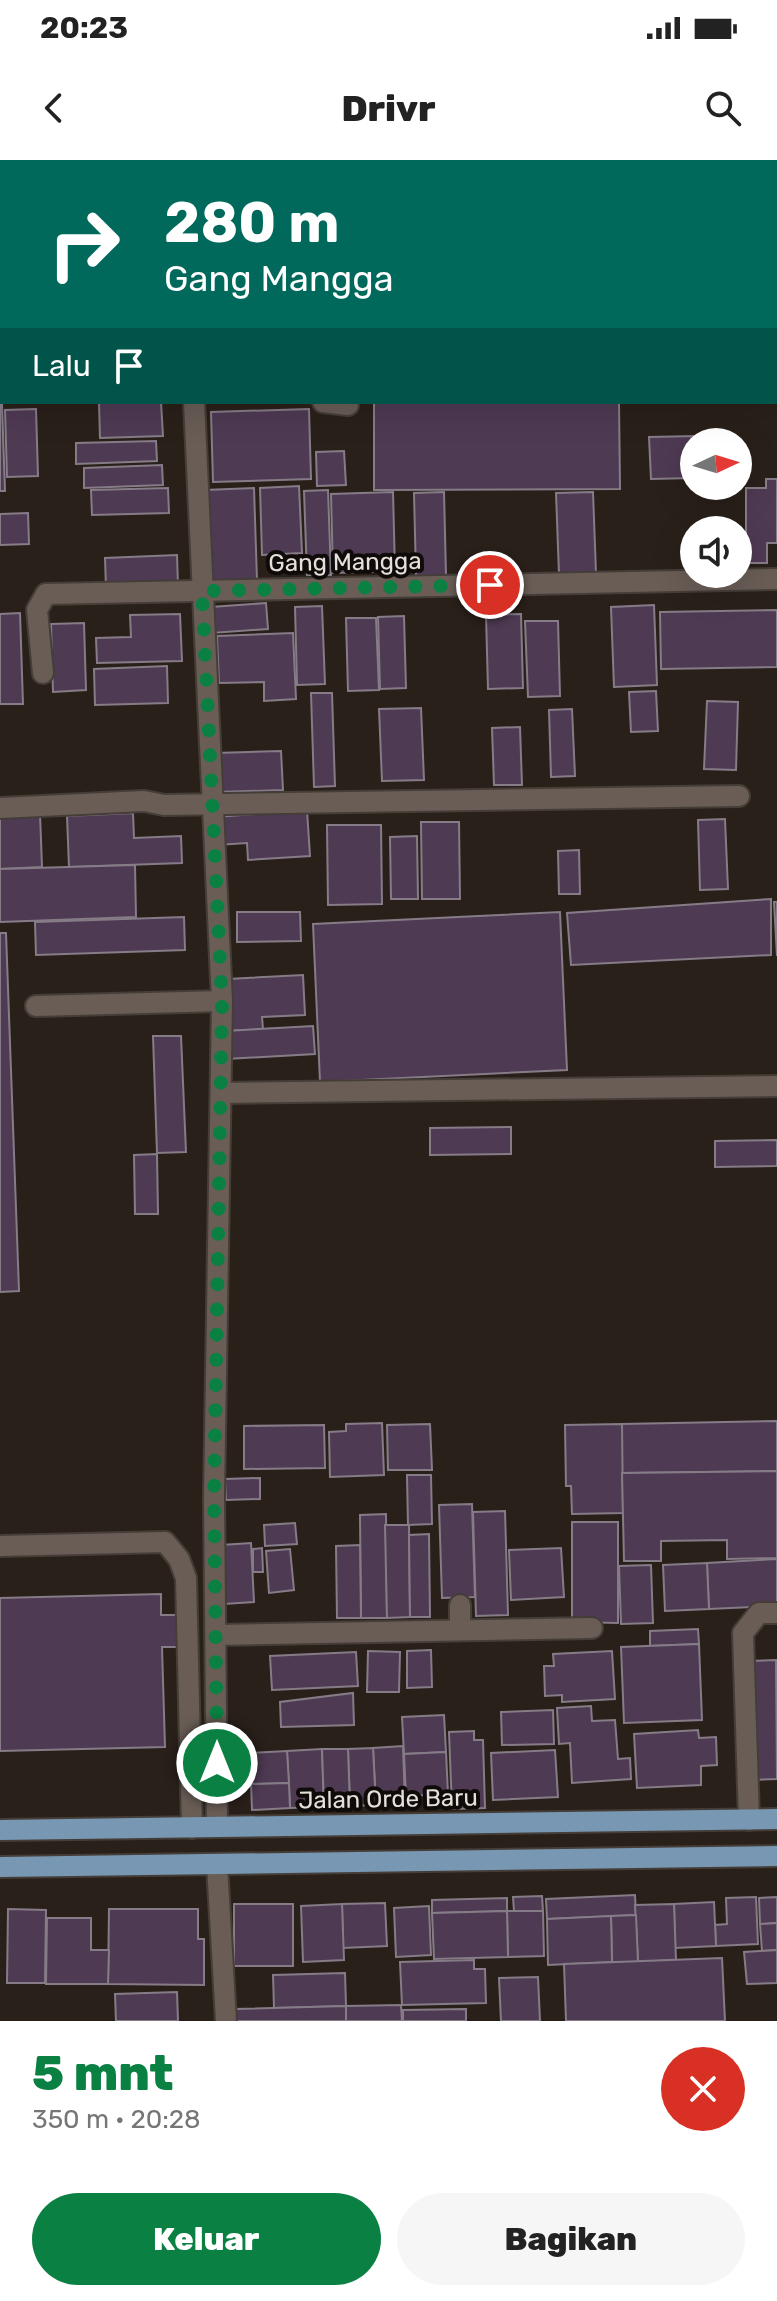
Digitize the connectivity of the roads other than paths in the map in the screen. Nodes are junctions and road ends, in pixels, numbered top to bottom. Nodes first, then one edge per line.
1 (194, 404) edge
2 (340, 404) edge
3 (348, 405) dead end
4 (777, 579) edge
5 (202, 591) junction
6 (43, 673) dead end
7 (739, 796) dead end
8 (213, 802) junction
9 (0, 808) edge
10 (222, 1001) junction
11 (36, 1006) dead end
12 (777, 1086) edge
13 (222, 1093) junction
14 (0, 1546) edge
15 (460, 1605) dead end
16 (777, 1613) edge
17 (592, 1628) dead end
18 (460, 1629) junction
19 (217, 1635) junction
20 (777, 1819) edge
21 (749, 1820) junction
22 (217, 1827) junction
23 (192, 1828) junction
24 (0, 1830) edge
25 (777, 1856) edge
26 (217, 1864) junction
27 (0, 1867) edge
28 (226, 2021) edge

1 - 5 street
2 - 3 street
4 - 5 street, Gang Mangga
5 - 6 street, Gang Mangga
5 - 8 street
7 - 8 street
8 - 9 street
8 - 10 street
10 - 11 street
10 - 13 street
12 - 13 street
13 - 19 street
14 - 23 street
15 - 18 street
16 - 21 street
17 - 18 street
18 - 19 street
19 - 22 street
20 - 21 main road, Jalan Orde Baru
21 - 22 main road, Jalan Orde Baru
22 - 23 main road, Jalan Orde Baru
23 - 24 main road, Jalan Orde Baru
25 - 26 main road
26 - 27 main road
26 - 28 street

